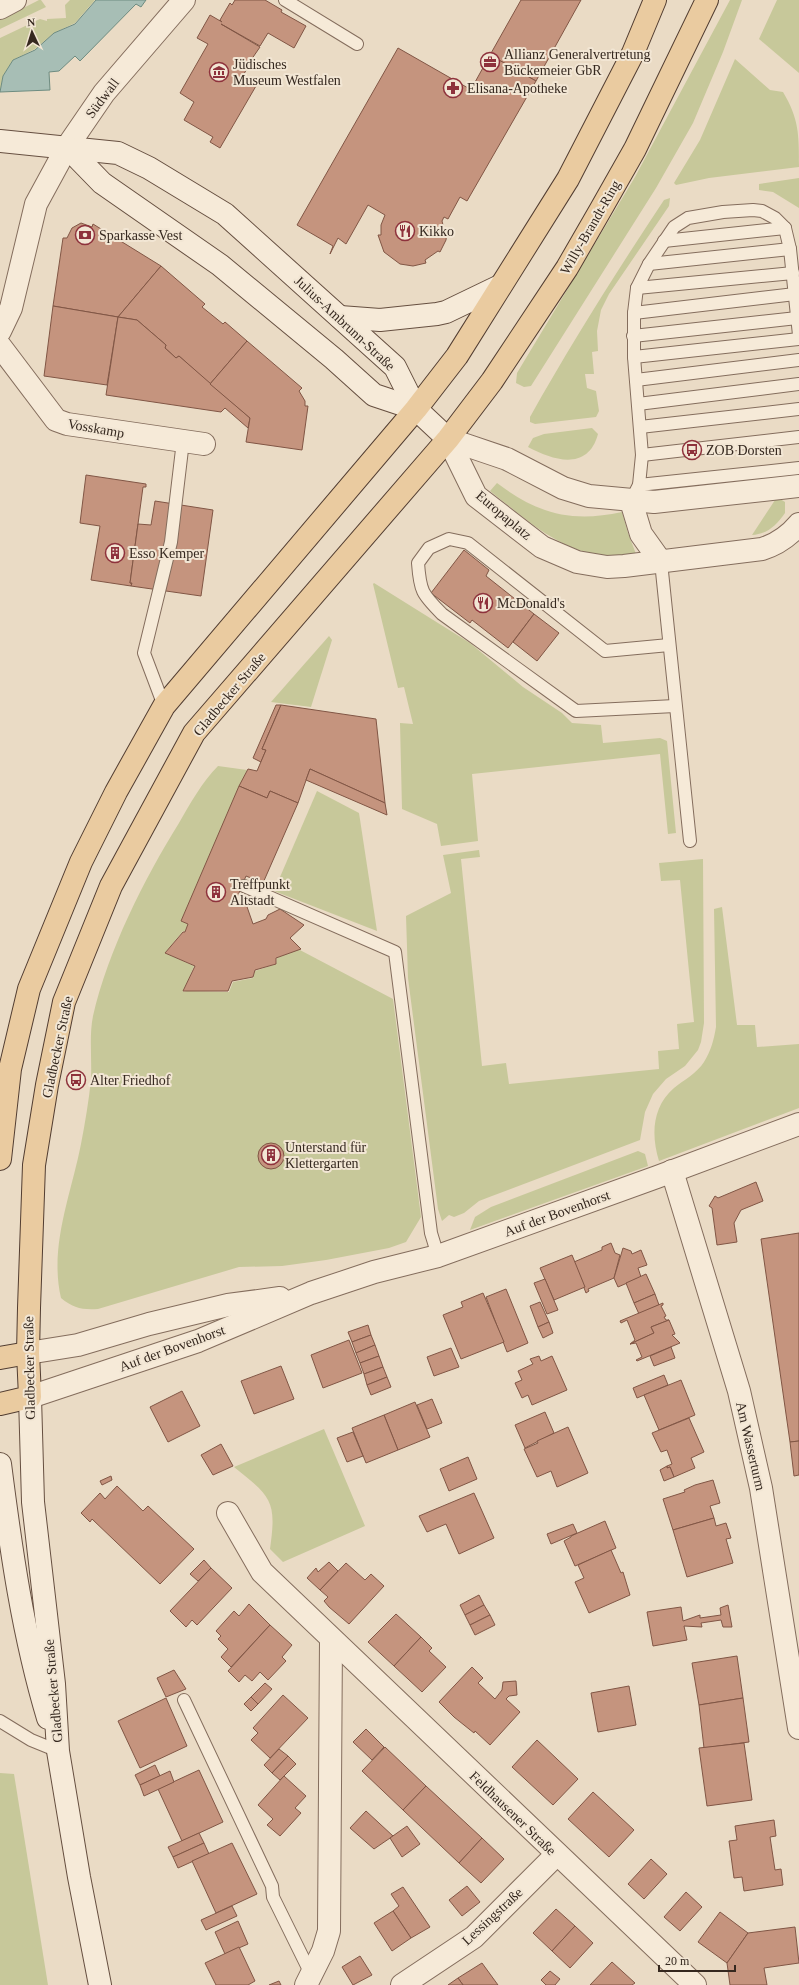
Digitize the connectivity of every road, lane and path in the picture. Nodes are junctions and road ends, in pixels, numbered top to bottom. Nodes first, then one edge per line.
1 (15, 0) edge
2 (184, 0) edge
3 (285, 0) edge
4 (655, 0) edge
5 (707, 0) edge
6 (0, 8) edge
7 (357, 44) dead end
8 (0, 141) edge
9 (67, 147) junction
10 (785, 228) junction
11 (664, 241) junction
12 (790, 249) junction
13 (649, 264) junction
14 (793, 273) junction
15 (500, 286) junction
16 (637, 288) junction
17 (795, 294) junction
18 (634, 313) junction
19 (340, 317) junction
20 (797, 318) junction
21 (0, 332) edge
22 (799, 335) edge
23 (634, 336) junction
24 (799, 339) edge
25 (0, 346) edge
26 (634, 357) junction
27 (799, 360) edge
28 (636, 380) junction
29 (799, 384) edge
30 (638, 404) junction
31 (416, 409) junction
32 (799, 409) edge
33 (640, 427) junction
34 (799, 437) edge
35 (448, 439) junction
36 (194, 443) joint
37 (642, 455) junction
38 (799, 468) edge
39 (799, 486) edge
40 (635, 493) junction
41 (799, 524) edge
42 (661, 562) junction
43 (669, 646) junction
44 (164, 706) junction
45 (675, 706) junction
46 (690, 841) dead end
47 (244, 886) dead end
48 (799, 1124) edge
49 (0, 1159) edge
50 (672, 1171) junction
51 (438, 1256) junction
52 (311, 1293) junction
53 (28, 1353) junction
54 (0, 1358) edge
55 (30, 1397) junction
56 (0, 1404) edge
57 (0, 1464) edge
58 (3, 1510) edge
59 (228, 1513) dead end
60 (331, 1640) junction
61 (184, 1700) dead end
62 (0, 1721) edge
63 (799, 1728) edge
64 (58, 1752) junction
65 (557, 1854) junction
66 (309, 1980) edge
67 (100, 1985) edge
68 (402, 1985) edge
69 (695, 1985) edge

1 - 6 street
2 - 9 street, Südwall
3 - 7 lane
4 - 15 main road
5 - 35 main road, Willy-Brandt-Ring
8 - 9 street
9 - 19 street, Julius-Ambrunn-Straße
9 - 21 street
9 - 31 street
10 - 11 lane
10 - 11 lane
10 - 12 lane
11 - 13 lane
12 - 13 lane
12 - 14 lane
13 - 16 lane
14 - 16 lane
14 - 17 lane
15 - 19 street
15 - 31 main road
16 - 18 lane
17 - 18 lane
17 - 20 lane
18 - 23 lane
19 - 31 street, Julius-Ambrunn-Straße
20 - 22 lane
20 - 23 lane
23 - 26 lane
24 - 26 lane
25 - 36 street, Vosskamp
26 - 28 lane
27 - 28 lane
28 - 30 lane
29 - 30 lane
30 - 33 lane
31 - 35 street
31 - 44 main road
32 - 33 lane
33 - 37 lane
34 - 37 lane
35 - 40 street
35 - 42 street, Europaplatz
35 - 53 main road, Gladbecker Straße
36 - 44 lane
37 - 40 lane
38 - 40 lane
39 - 40 street
40 - 42 street
41 - 42 street, Europaplatz
42 - 43 lane
43 - 45 lane
43 - 45 lane
44 - 49 main road
45 - 46 lane
47 - 51 lane
48 - 50 street, Auf der Bovenhorst
50 - 51 street, Auf der Bovenhorst
50 - 63 street, Am Wasserturm
51 - 52 street, Auf der Bovenhorst
52 - 53 street, Auf der Bovenhorst
52 - 55 street, Auf der Bovenhorst
53 - 54 main road
53 - 55 main road, Gladbecker Straße
55 - 56 main road
55 - 64 street, Gladbecker Straße
57 - 58 street, Gladbecker Straße
58 - 64 street, Gladbecker Straße
59 - 60 street, Feldhausener Straße
60 - 65 street, Feldhausener Straße
60 - 66 street
61 - 66 lane
62 - 64 lane
64 - 67 street, Gladbecker Straße
65 - 68 street, Lessingstraße
65 - 69 street, Feldhausener Straße

